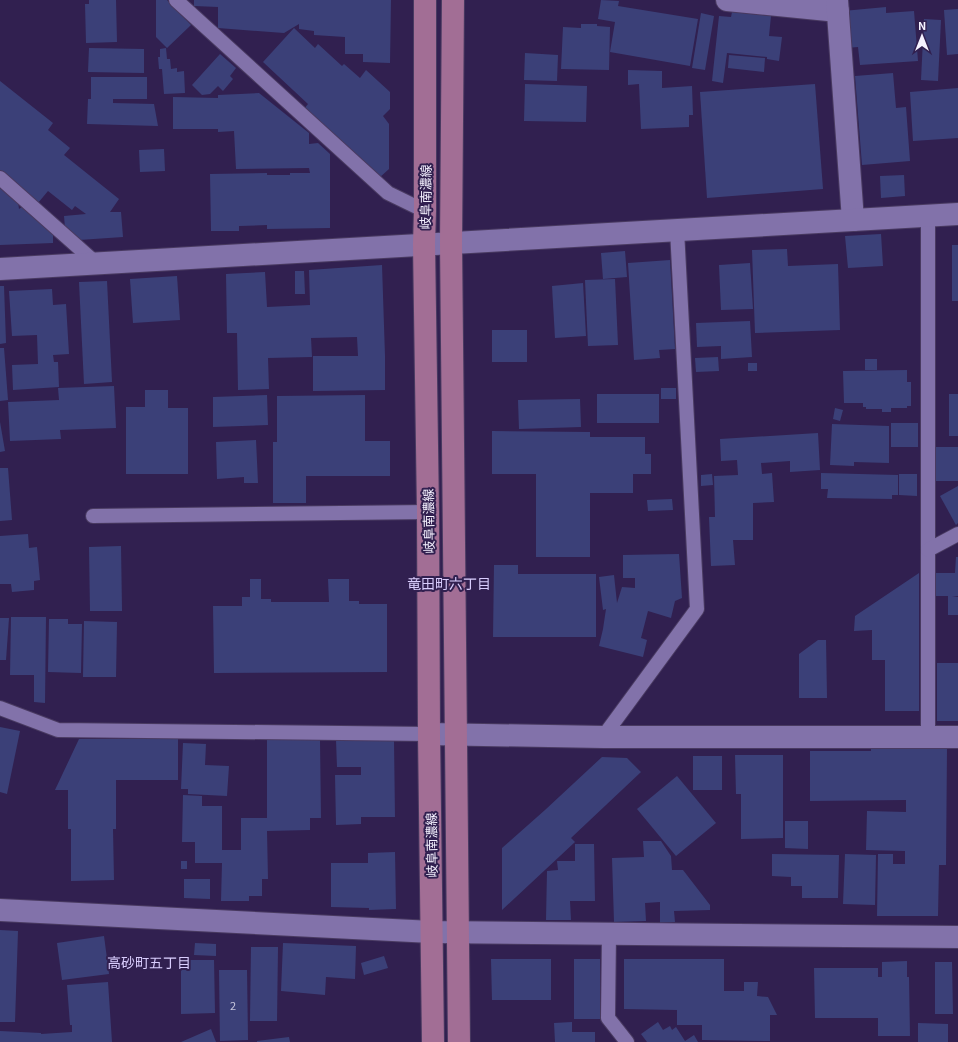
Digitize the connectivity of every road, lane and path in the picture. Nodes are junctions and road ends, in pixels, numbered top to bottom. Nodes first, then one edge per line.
1 (176, 0) edge
2 (425, 0) edge
3 (453, 0) edge
4 (727, 0) edge
5 (838, 5) edge
6 (0, 178) edge
7 (425, 211) junction
8 (958, 214) edge
9 (928, 216) junction
10 (853, 220) junction
11 (677, 230) junction
12 (451, 243) junction
13 (424, 244) junction
14 (97, 264) junction
15 (0, 269) edge
16 (428, 512) junction
17 (93, 516) dead end
18 (958, 534) edge
19 (928, 550) junction
20 (0, 708) edge
21 (429, 734) junction
22 (456, 734) junction
23 (603, 737) junction
24 (928, 737) junction
25 (958, 737) edge
26 (0, 910) edge
27 (432, 932) junction
28 (457, 932) junction
29 (609, 934) junction
30 (958, 937) edge
31 (433, 1042) edge
32 (459, 1042) edge
33 (627, 1042) edge

1 - 7 lane
2 - 7 main road, 岐阜南濃線
3 - 12 main road, 岐阜南濃線
4 - 5 street
5 - 10 street
6 - 14 lane
7 - 13 main road, 岐阜南濃線
8 - 9 street
9 - 10 street
9 - 19 lane
10 - 11 street
11 - 12 street
11 - 23 lane
12 - 13 street
12 - 22 main road, 岐阜南濃線
13 - 14 street
13 - 16 main road, 岐阜南濃線
14 - 15 street
16 - 17 lane
16 - 21 main road, 岐阜南濃線
18 - 19 lane
19 - 24 lane
20 - 21 lane
21 - 22 street
21 - 27 main road, 岐阜南濃線
22 - 23 street
22 - 28 main road, 岐阜南濃線
23 - 24 street
24 - 25 street
26 - 27 street
27 - 28 street
27 - 31 main road, 岐阜南濃線
28 - 29 street
28 - 32 main road, 岐阜南濃線
29 - 30 street
29 - 33 lane

